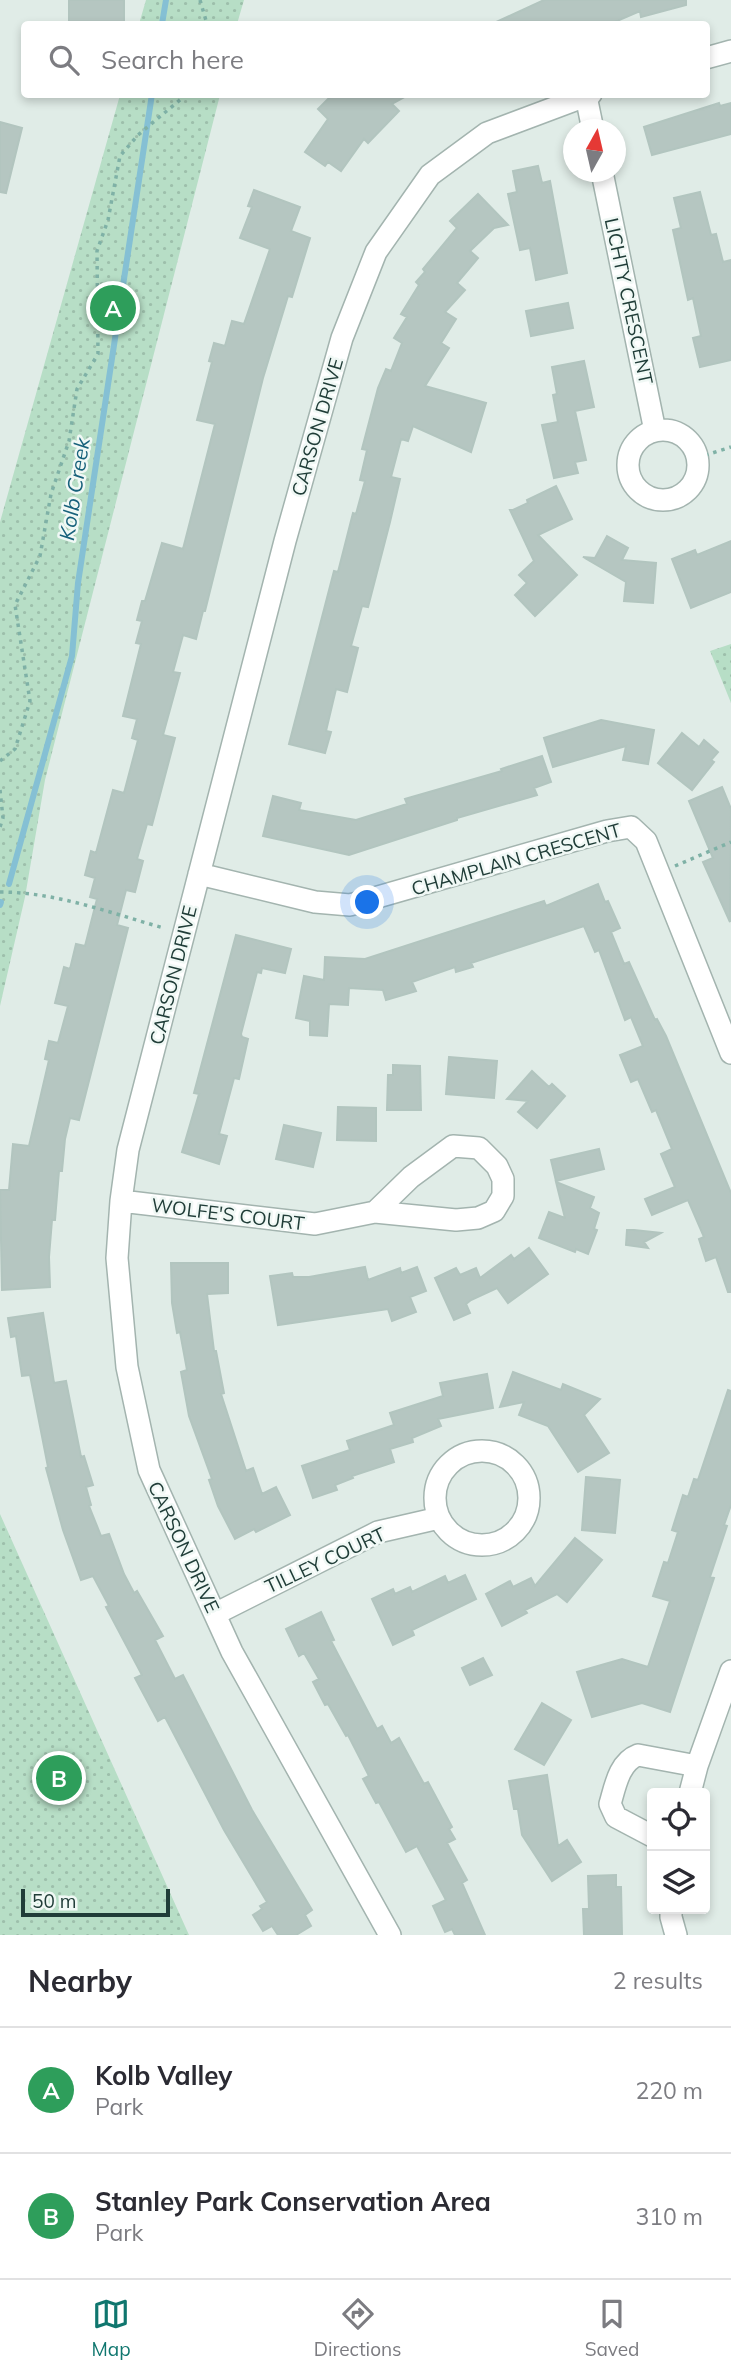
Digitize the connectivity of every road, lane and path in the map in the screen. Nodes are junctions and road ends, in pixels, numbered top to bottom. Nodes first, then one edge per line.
1 (200, 0) edge
2 (206, 21) edge
3 (731, 51) edge
4 (710, 57) edge
5 (182, 98) edge
6 (580, 98) edge
7 (588, 98) edge
8 (591, 119) edge
9 (604, 182) edge
10 (655, 431) junction
11 (731, 447) edge
12 (697, 458) junction
13 (0, 761) edge
14 (0, 790) edge
15 (0, 827) edge
16 (731, 842) edge
17 (659, 873) junction
18 (199, 874) junction
19 (0, 892) edge
20 (183, 933) junction
21 (731, 1053) edge
22 (121, 1201) junction
23 (376, 1212) junction
24 (439, 1518) junction
25 (215, 1614) junction
26 (731, 1671) edge
27 (697, 1766) junction
28 (691, 1788) edge
29 (647, 1833) edge
30 (671, 1914) edge
31 (390, 1935) edge
32 (676, 1935) edge

1 - 2 path
3 - 4 street
5 - 13 path
6 - 18 street, CARSON DRIVE
7 - 8 street
9 - 10 street, LICHTY CRESCENT
10 - 12 street
10 - 12 street
11 - 12 path
14 - 15 path
16 - 17 path
17 - 18 street, CHAMPLAIN CRESCENT
17 - 21 street, CHAMPLAIN CRESCENT
18 - 20 street, CARSON DRIVE
19 - 20 path
20 - 22 street, CARSON DRIVE
22 - 23 street, WOLFE'S COURT
22 - 25 street, CARSON DRIVE
23 - 23 street, WOLFE'S COURT
24 - 24 street
24 - 25 street, TILLEY COURT
25 - 31 street, CARSON DRIVE
26 - 27 street
27 - 28 street
27 - 29 street
30 - 32 street

